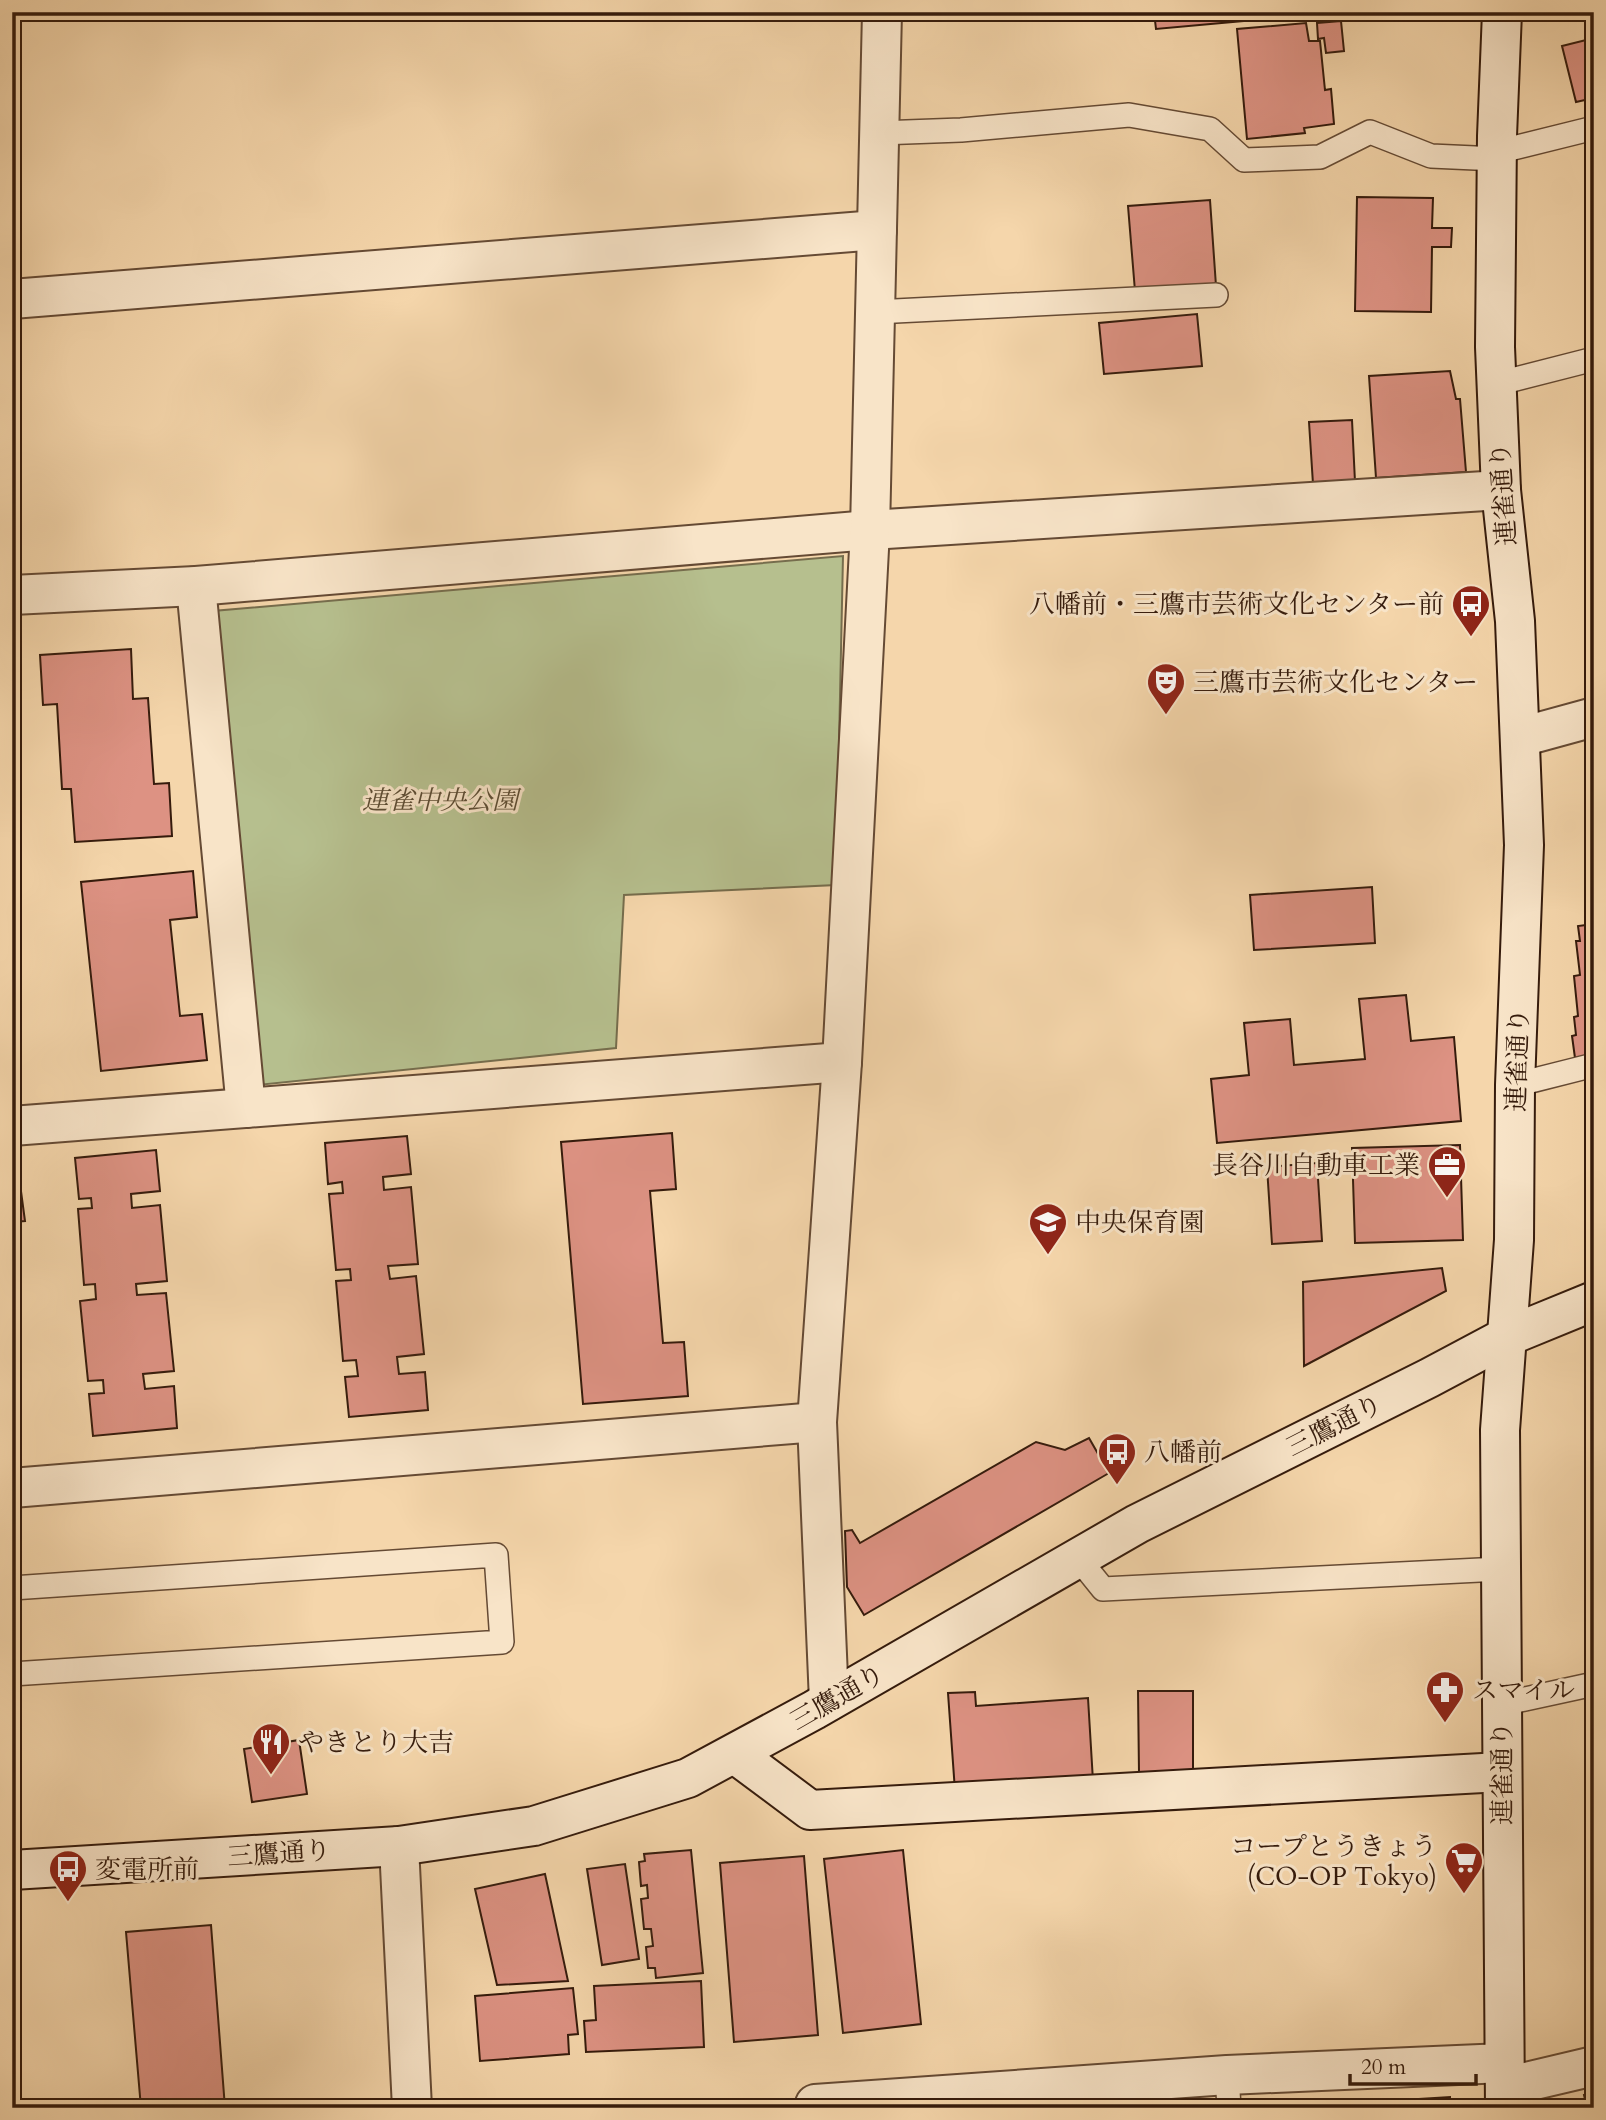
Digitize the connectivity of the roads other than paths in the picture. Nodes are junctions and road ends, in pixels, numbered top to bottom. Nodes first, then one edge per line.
1 (882, 12) edge
2 (1502, 12) edge
3 (1594, 128) edge
4 (879, 133) junction
5 (1497, 156) junction
6 (877, 230) junction
7 (1216, 295) dead end
8 (12, 299) edge
9 (875, 312) junction
10 (1594, 359) edge
11 (1496, 384) junction
12 (1501, 490) junction
13 (870, 530) junction
14 (196, 586) junction
15 (12, 595) edge
16 (1594, 718) edge
17 (1521, 737) junction
18 (842, 1062) junction
19 (1594, 1065) edge
20 (1515, 1085) junction
21 (247, 1108) junction
22 (12, 1126) edge
23 (1594, 1301) edge
24 (1506, 1337) junction
25 (817, 1422) junction
26 (12, 1488) edge
27 (1078, 1558) junction
28 (1500, 1569) junction
29 (12, 1588) edge
30 (12, 1674) edge
31 (1594, 1684) edge
32 (829, 1701) junction
33 (1502, 1704) junction
34 (735, 1754) junction
35 (1501, 1772) junction
36 (399, 1846) junction
37 (12, 1870) edge
38 (1594, 2066) edge
39 (1505, 2086) edge
40 (1228, 2091) edge
41 (412, 2108) edge
42 (816, 2108) edge

1 - 4 street
2 - 5 street, 連雀通り
3 - 5 lane
4 - 5 lane
4 - 6 street
5 - 11 street, 連雀通り
6 - 8 street
6 - 9 street
7 - 9 lane
9 - 13 street
10 - 11 lane
11 - 12 street, 連雀通り
12 - 13 street
12 - 17 street, 連雀通り
13 - 14 street
13 - 18 street
14 - 15 street
14 - 21 street
16 - 17 street
17 - 20 street, 連雀通り
18 - 21 street
18 - 25 street
19 - 20 lane
20 - 24 street, 連雀通り
21 - 22 street
23 - 24 street, 三鷹通り
24 - 27 street, 三鷹通り
24 - 28 street, 連雀通り
25 - 26 street
25 - 32 street
27 - 28 lane
27 - 32 street, 三鷹通り
28 - 33 street, 連雀通り
29 - 30 lane
31 - 33 lane
32 - 34 street, 三鷹通り
33 - 35 street, 連雀通り
34 - 35 street
34 - 36 street, 三鷹通り
35 - 39 street, 連雀通り
36 - 37 street, 三鷹通り
36 - 41 street
38 - 39 street
39 - 40 street
40 - 42 street

